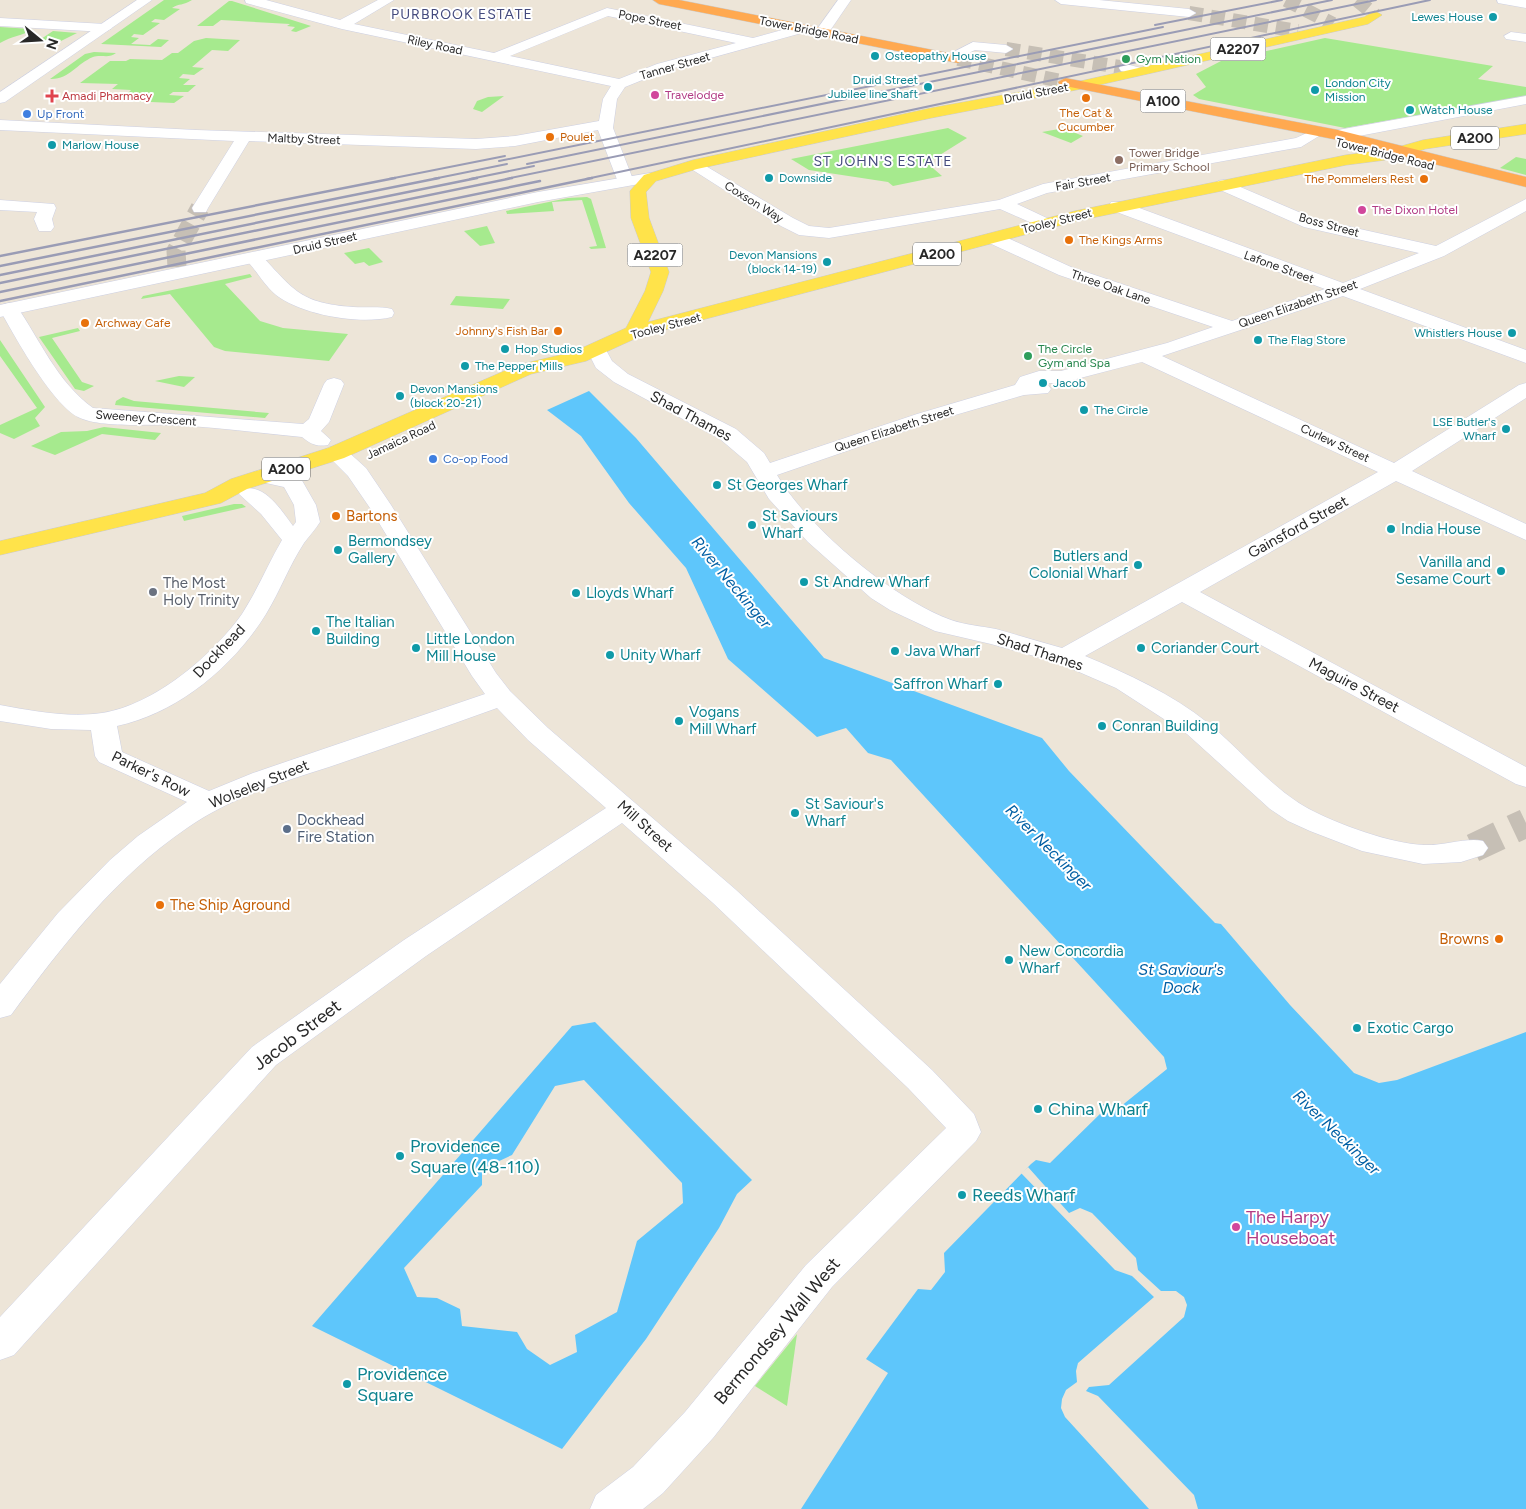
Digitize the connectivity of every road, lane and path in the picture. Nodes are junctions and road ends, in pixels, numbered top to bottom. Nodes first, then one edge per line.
1 (146, 0) edge
2 (251, 0) edge
3 (388, 0) edge
4 (659, 0) edge
5 (845, 0) edge
6 (1061, 0) edge
7 (1503, 0) edge
8 (1526, 4) edge
9 (1189, 13) tunnel mouth
10 (1375, 15) dead end
11 (0, 22) edge
12 (342, 25) junction
13 (105, 28) junction
14 (804, 28) junction
15 (822, 32) junction
16 (1511, 36) dead end
17 (1526, 38) edge
18 (754, 43) junction
19 (1006, 49) tunnel mouth
20 (494, 58) junction
21 (954, 58) joint
22 (1065, 82) tunnel mouth
23 (620, 84) junction
24 (1081, 85) junction
25 (0, 99) edge
26 (1526, 100) edge
27 (1245, 118) junction
28 (606, 124) junction
29 (0, 125) edge
30 (1526, 129) edge
31 (1338, 135) junction
32 (244, 137) junction
33 (1306, 139) junction
34 (1398, 153) junction
35 (693, 165) junction
36 (650, 178) junction
37 (626, 182) junction
38 (1526, 182) edge
39 (1224, 185) junction
40 (1526, 189) edge
41 (1002, 204) junction
42 (0, 205) edge
43 (1117, 206) junction
44 (200, 208) tunnel mouth
45 (1522, 210) edge
46 (1043, 223) junction
47 (45, 227) dead end
48 (817, 233) joint
49 (993, 238) junction
50 (1438, 252) junction
51 (255, 259) junction
52 (1342, 290) junction
53 (4, 310) edge
54 (385, 313) dead end
55 (1232, 327) junction
56 (634, 332) junction
57 (588, 354) junction
58 (1144, 355) junction
59 (1526, 357) edge
60 (334, 384) dead end
61 (1526, 389) edge
62 (328, 447) junction
63 (1397, 471) junction
64 (765, 472) junction
65 (265, 476) junction
66 (292, 482) junction
67 (213, 498) junction
68 (258, 500) junction
69 (1526, 533) edge
70 (296, 538) junction
71 (0, 548) edge
72 (1182, 592) junction
73 (1065, 657) junction
74 (501, 697) junction
75 (0, 713) edge
76 (103, 721) junction
77 (1526, 778) edge
78 (210, 802) junction
79 (625, 808) junction
80 (1473, 848) tunnel mouth
81 (0, 1007) edge
82 (944, 1152) joint
83 (0, 1343) edge
84 (610, 1509) edge

1 - 13 street
2 - 12 street, Riley Road
3 - 12 street
4 - 14 highway, Tower Bridge Road
5 - 15 street
6 - 9 street
7 - 8 street
10 - 24 main road, Druid Street / A2207
11 - 13 street
12 - 20 street, Riley Road
13 - 25 street
14 - 15 highway, Tower Bridge Road
14 - 18 street, Tanner Street
15 - 21 highway, Tower Bridge Road
16 - 17 street
18 - 20 street, Pope Street
18 - 23 street, Tanner Street
19 - 21 street
20 - 23 street, Riley Road
22 - 24 highway, Tower Bridge Road / A100
23 - 28 street, Tanner Street
24 - 27 highway, Tower Bridge Road / A100
24 - 35 main road, Druid Street / A2207
26 - 31 street
27 - 31 highway, Tower Bridge Road / A100
27 - 33 highway, Tower Bridge Road / A100
28 - 32 street, Maltby Street
28 - 37 street, Tanner Street
29 - 32 street, Maltby Street
30 - 34 main road, Tooley Street / A200
31 - 34 highway, Tower Bridge Road / A100
32 - 44 street
33 - 34 highway, Tower Bridge Road / A100
33 - 41 street, Fair Street
34 - 38 highway, Tower Bridge Road / A100
34 - 39 main road, Tooley Street / A200
34 - 40 highway, Tower Bridge Road / A100
35 - 36 main road, A2207
35 - 48 street, Coxson Way
36 - 37 street, Druid Street
36 - 56 main road, A2207
37 - 51 street, Druid Street
39 - 43 main road, Tooley Street / A200
39 - 50 street, Boss Street
41 - 46 street
41 - 48 street, Fair Street
42 - 47 street
43 - 46 main road, Tooley Street / A200
43 - 52 street, Lafone Street
45 - 50 street, Queen Elizabeth Street
46 - 49 main road, Tooley Street / A200
49 - 55 street, Three Oak Lane
49 - 56 main road, Tooley Street / A200
50 - 52 street, Queen Elizabeth Street
51 - 53 street, Druid Street
51 - 54 street
52 - 55 street, Queen Elizabeth Street
52 - 59 street, Lafone Street
53 - 62 street, Sweeney Crescent
55 - 58 street, Queen Elizabeth Street
56 - 57 main road, Tooley Street / A200
57 - 62 main road, Jamaica Road / A200
57 - 64 street, Shad Thames
58 - 63 street, Curlew Street
58 - 64 street, Queen Elizabeth Street
60 - 62 street
61 - 63 street, Gainsford Street
62 - 65 main road, Jamaica Road / A200
62 - 66 main road, Jamaica Road / A200
62 - 74 street, Mill Street
63 - 69 street, Curlew Street
63 - 72 street, Gainsford Street
64 - 73 street, Shad Thames
65 - 66 street
65 - 67 main road, Jamaica Road / A200
66 - 68 main road, Jamaica Road / A200
66 - 70 street, Dockhead
67 - 68 main road, Jamaica Road / A200
67 - 71 main road, Jamaica Road / A200
68 - 70 street
70 - 76 street, Dockhead
72 - 73 street, Gainsford Street
72 - 77 street, Maguire Street
73 - 80 street, Shad Thames
74 - 78 street, Wolseley Street
74 - 79 street, Mill Street
75 - 76 street
76 - 78 street, Parker's Row
78 - 81 street, Wolseley Street
79 - 82 street, Mill Street
79 - 83 street, Jacob Street
82 - 84 street, Bermondsey Wall West

